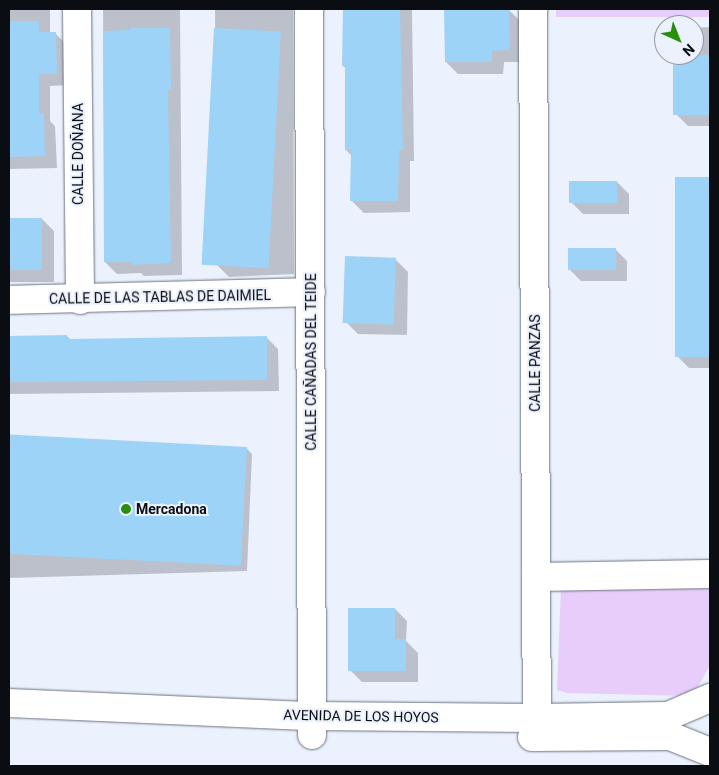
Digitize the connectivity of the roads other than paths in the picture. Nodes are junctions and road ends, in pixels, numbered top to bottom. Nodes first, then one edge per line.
1 (77, 9) edge
2 (310, 9) edge
3 (533, 9) edge
4 (311, 292) junction
5 (9, 300) edge
6 (80, 300) junction
7 (710, 574) edge
8 (536, 577) junction
9 (710, 698) edge
10 (9, 703) edge
11 (9, 716) edge
12 (312, 725) junction
13 (538, 728) junction
14 (710, 752) edge

1 - 6 street, CALLE DOÑANA
2 - 4 street, CALLE CAÑADAS DEL TEIDE
3 - 8 street, CALLE PANZAS
4 - 6 street, CALLE DE LAS TABLAS DE DAIMIEL
4 - 12 street, CALLE CAÑADAS DEL TEIDE
5 - 6 street, CALLE DE LAS TABLAS DE DAIMIEL
7 - 8 street
8 - 13 street, CALLE PANZAS
9 - 13 street, AVENIDA DE LOS HOYOS
10 - 12 street, AVENIDA DE LOS HOYOS
11 - 12 street, AVENIDA DE LOS HOYOS
12 - 13 street, AVENIDA DE LOS HOYOS
13 - 14 street, AVENIDA DE LOS HOYOS

